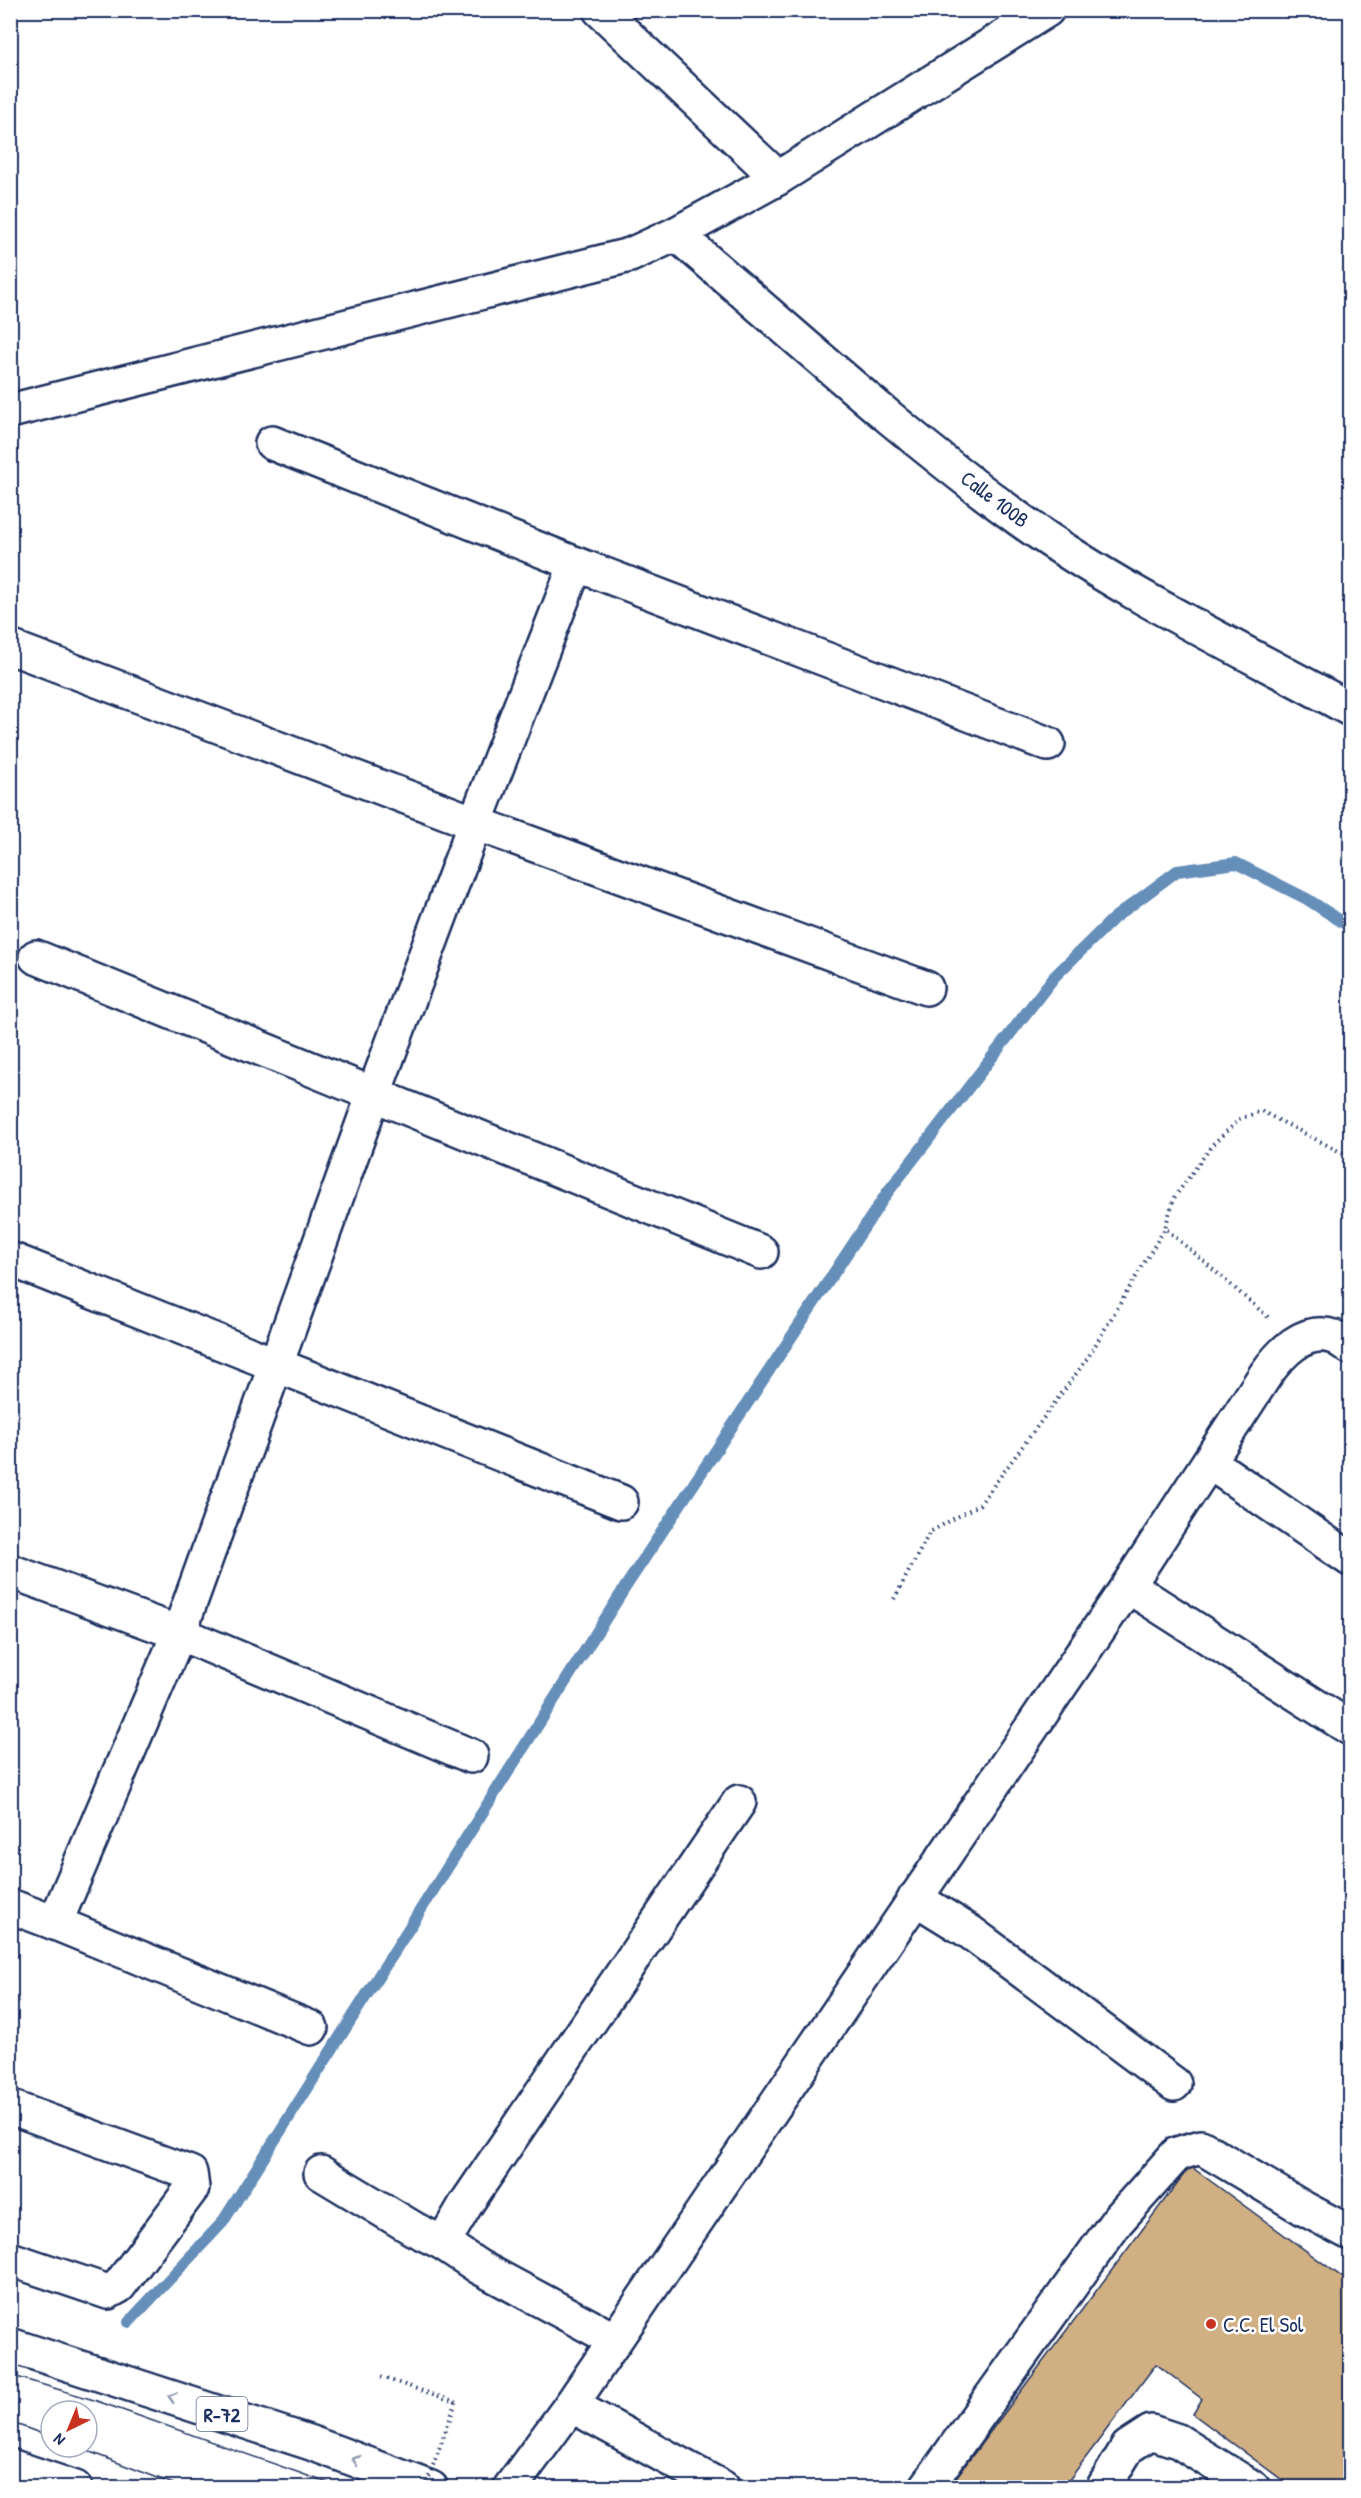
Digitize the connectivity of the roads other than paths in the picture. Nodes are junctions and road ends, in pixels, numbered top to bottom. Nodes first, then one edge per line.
1 (600, 10) edge
2 (1047, 10) edge
3 (778, 178) junction
4 (676, 234) junction
5 (10, 411) edge
6 (272, 443) dead end
7 (576, 564) junction
8 (10, 647) edge
9 (1350, 709) edge
10 (1048, 744) dead end
11 (475, 823) junction
12 (36, 957) dead end
13 (926, 988) dead end
14 (374, 1093) junction
15 (761, 1252) dead end
16 (10, 1259) edge
17 (1350, 1347) edge
18 (277, 1366) junction
19 (1209, 1462) junction
20 (621, 1502) dead end
21 (1350, 1559) edge
22 (10, 1571) edge
23 (1128, 1586) junction
24 (179, 1633) junction
25 (1350, 1728) edge
26 (471, 1756) dead end
27 (739, 1802) dead end
28 (915, 1898) junction
29 (10, 1906) edge
30 (55, 1923) junction
31 (311, 2028) dead end
32 (1173, 2084) dead end
33 (10, 2108) edge
34 (321, 2173) dead end
35 (1350, 2233) edge
36 (442, 2243) junction
37 (10, 2259) edge
38 (615, 2340) junction
39 (10, 2345) edge
40 (571, 2405) junction
41 (10, 2466) edge
42 (75, 2487) edge
43 (431, 2487) edge
44 (510, 2487) edge
45 (723, 2487) edge
46 (926, 2487) edge
47 (1103, 2487) edge
48 (1253, 2487) edge

1 - 3 street
2 - 3 street
3 - 4 street
4 - 5 street
4 - 9 street, Calle 100B
6 - 7 street
7 - 10 street
7 - 11 street
8 - 11 street
11 - 13 street
11 - 14 street
12 - 14 street
14 - 15 street
14 - 18 street
16 - 18 street
17 - 19 street
18 - 20 street
18 - 24 street
19 - 21 street
19 - 23 street
22 - 24 street
23 - 25 street
23 - 28 street
24 - 26 street
24 - 30 street
27 - 36 street
28 - 32 street
28 - 38 street
29 - 30 street
30 - 31 street
33 - 37 street
34 - 36 street
35 - 46 street
36 - 38 street
38 - 40 street
43 -> 39 street, R-72
40 - 44 street
40 - 45 street
41 - 42 street
47 - 48 street

